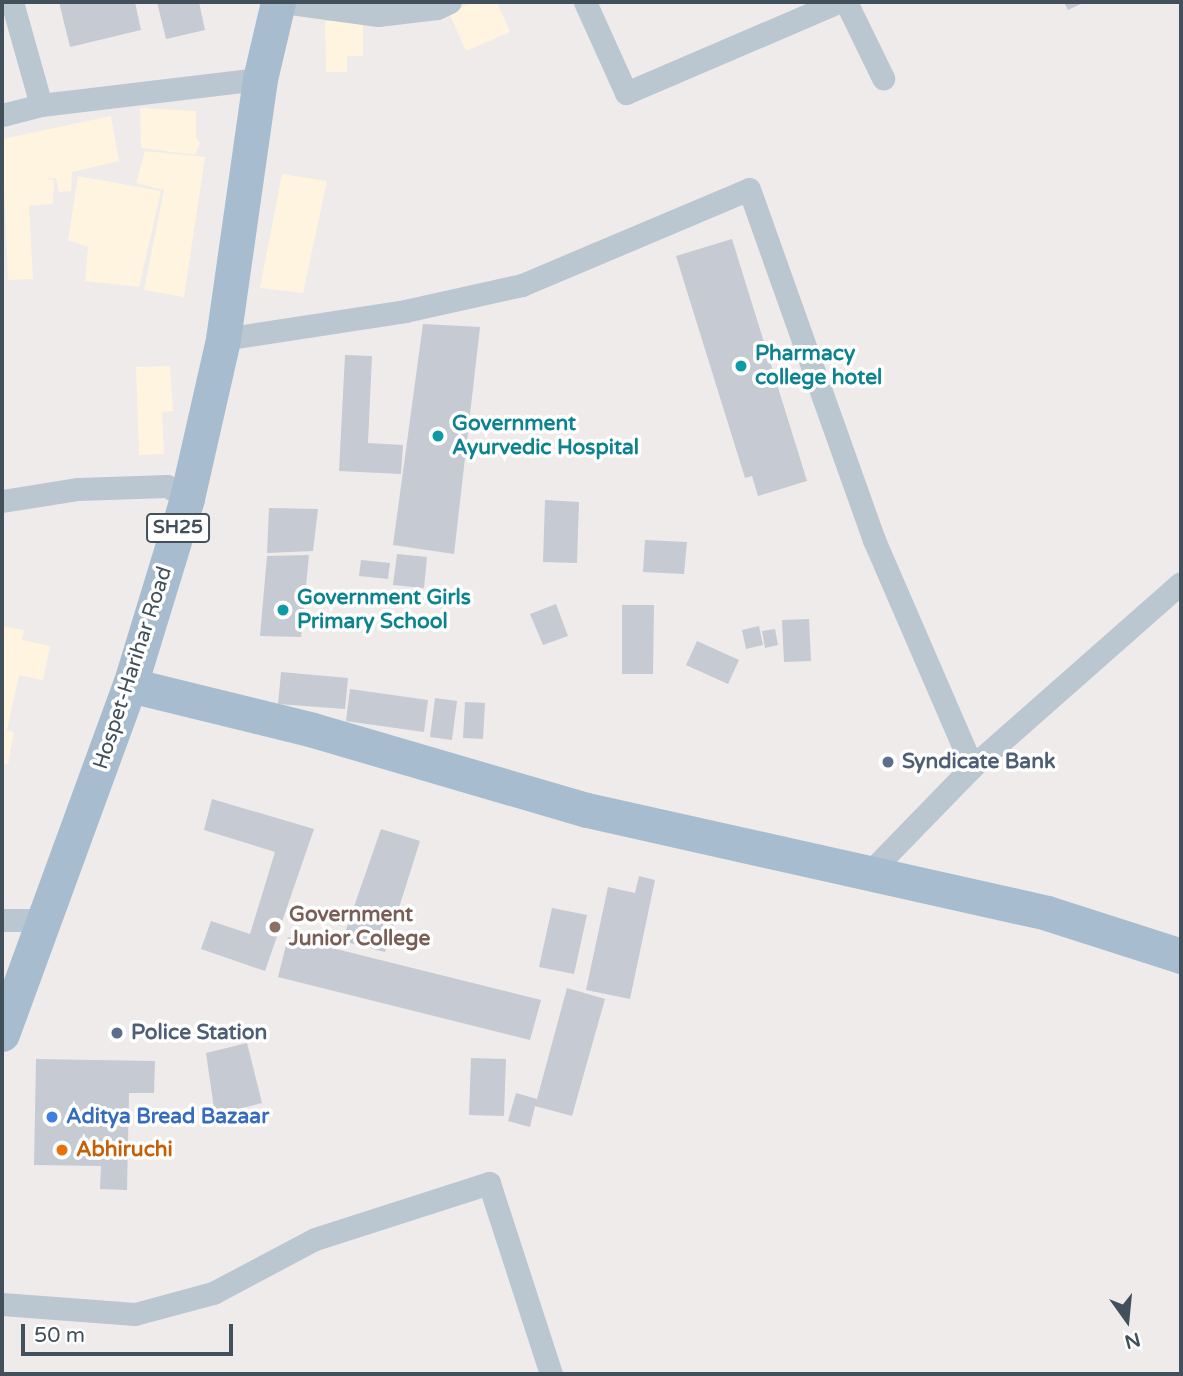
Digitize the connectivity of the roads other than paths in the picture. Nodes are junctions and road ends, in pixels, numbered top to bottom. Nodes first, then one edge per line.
1 (12, 2) edge
2 (280, 2) edge
3 (450, 2) edge
4 (585, 2) edge
5 (838, 2) edge
6 (846, 2) edge
7 (883, 78) dead end
8 (260, 79) junction
9 (41, 105) junction
10 (2, 115) edge
11 (223, 339) junction
12 (187, 498) junction
13 (2, 501) edge
14 (1181, 583) edge
15 (130, 685) junction
16 (972, 766) junction
17 (869, 873) junction
18 (2, 919) edge
19 (46, 920) junction
20 (1181, 956) edge
21 (2, 1034) edge
22 (2, 1304) edge
23 (551, 1374) edge

1 - 9 street
2 - 3 street
2 - 8 main road, Hospet-Harihar Road / SH25
4 - 5 street
6 - 7 street
8 - 9 street
8 - 11 main road, Hospet-Harihar Road / SH25
9 - 10 street
11 - 12 main road, Hospet-Harihar Road / SH25
11 - 16 street
12 - 13 street
12 - 15 main road, Hospet-Harihar Road / SH25
14 - 16 street
15 - 17 main road
15 - 19 main road, Hospet-Harihar Road / SH25
16 - 17 street
17 - 20 main road
18 - 19 street
19 - 21 main road, Hospet-Harihar Road / SH25
22 - 23 street

